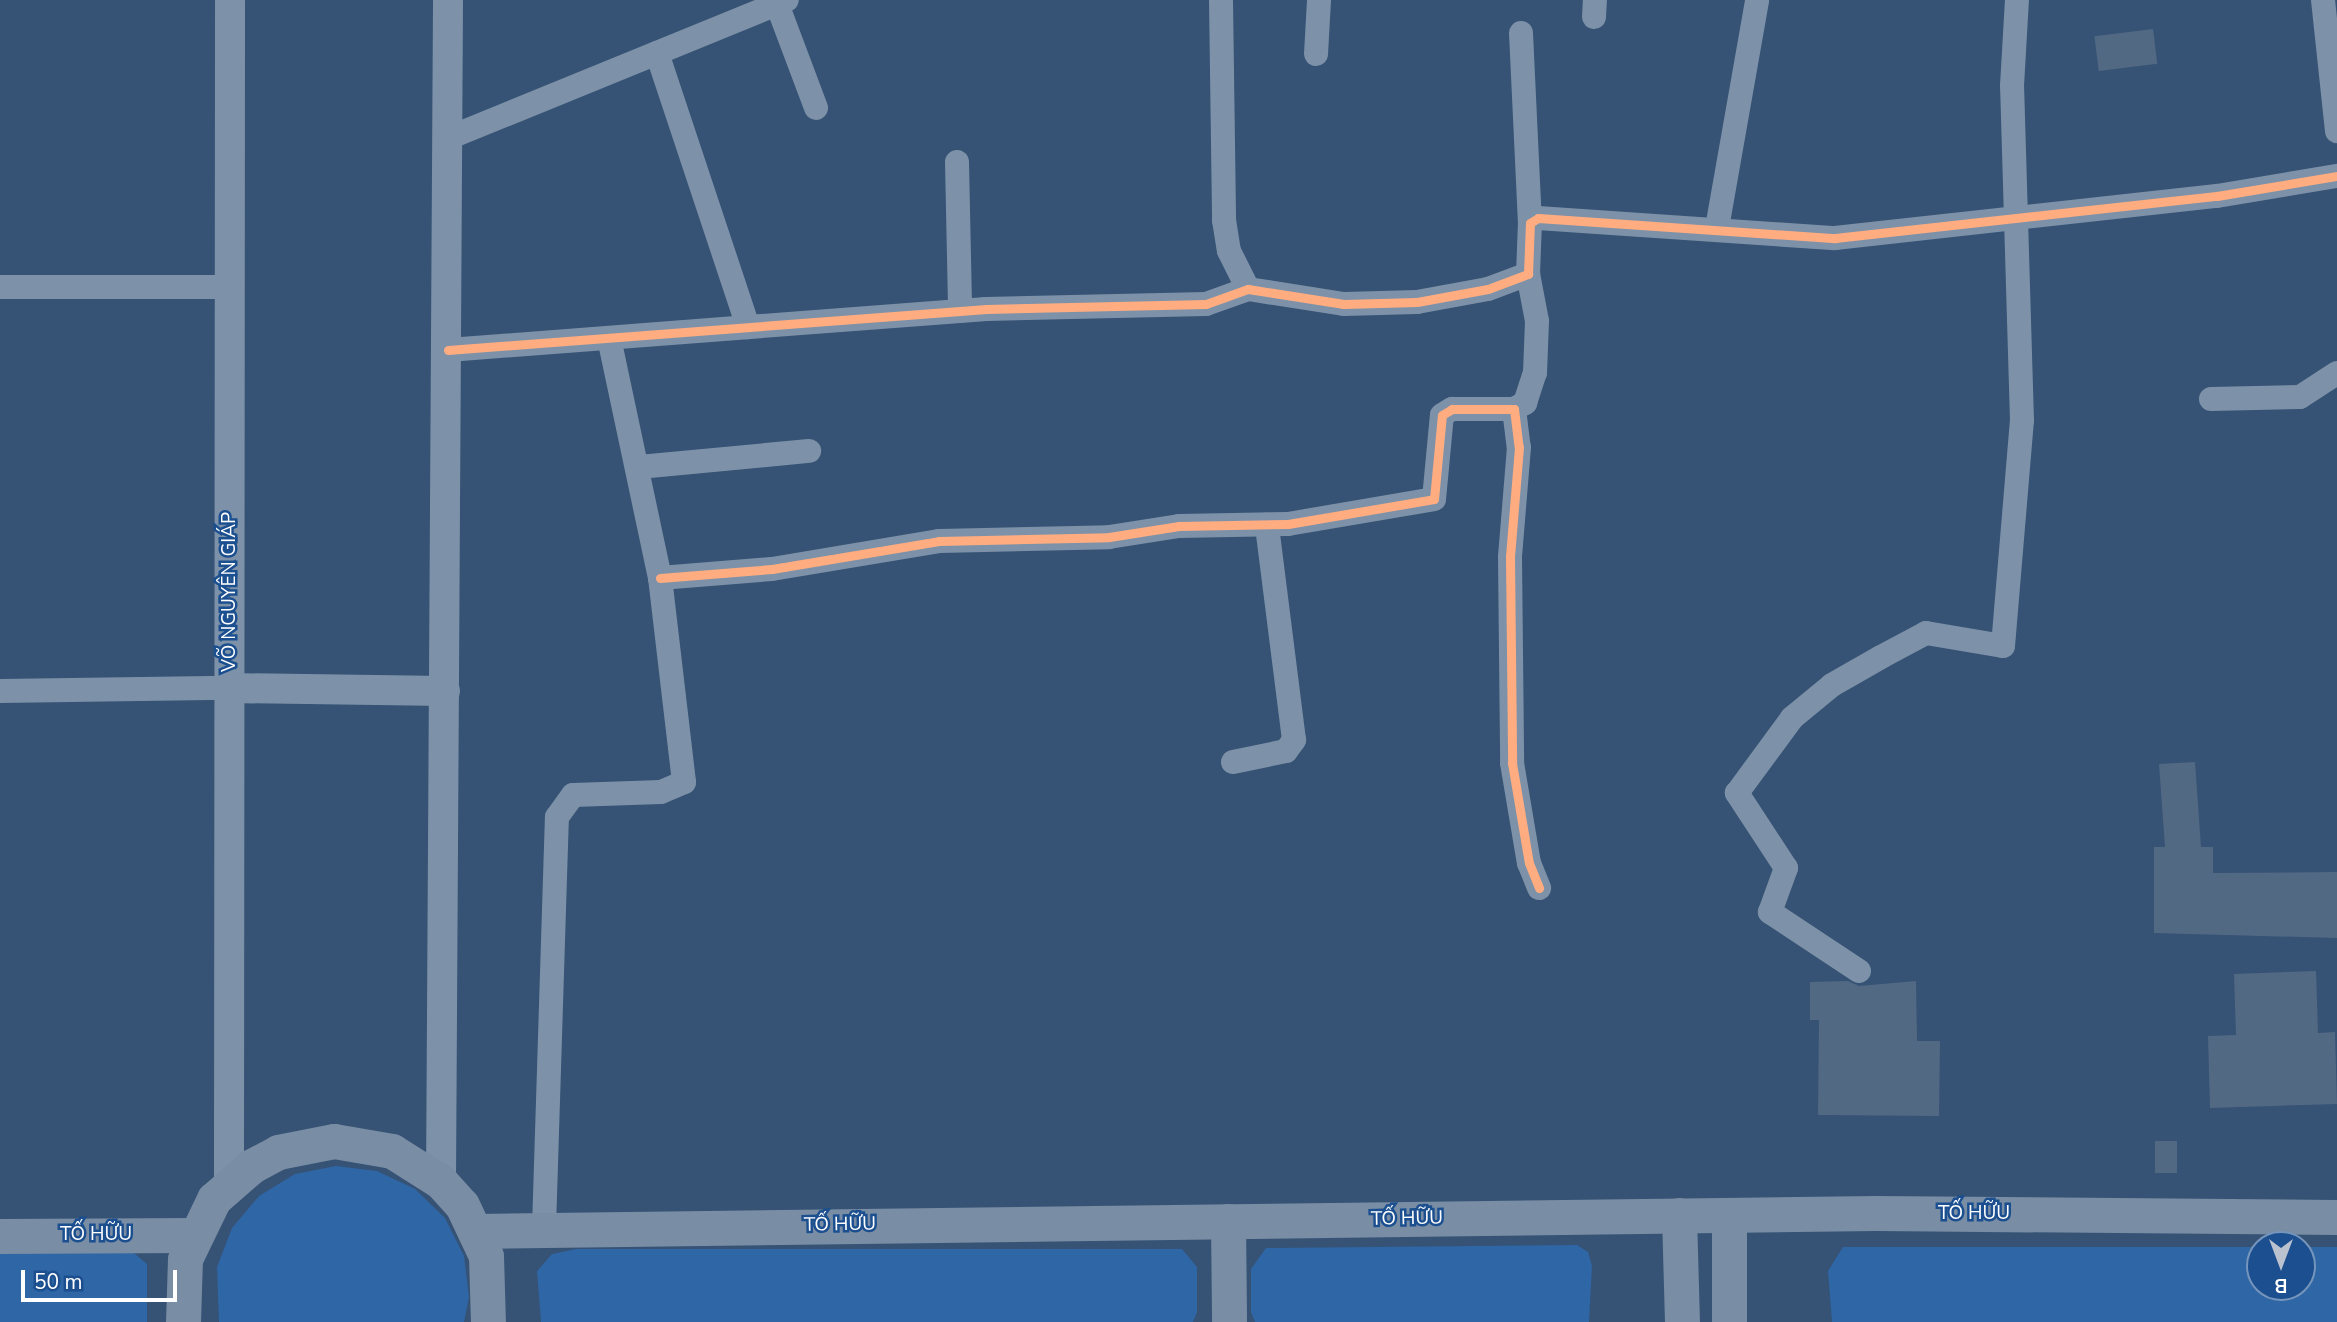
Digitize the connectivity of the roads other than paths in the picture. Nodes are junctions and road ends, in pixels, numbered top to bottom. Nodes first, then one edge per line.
1 (230, 0) edge
2 (448, 0) edge
3 (1221, 0) edge
4 (1319, 0) edge
5 (1757, 0) edge
6 (2017, 0) edge
7 (2323, 0) edge
8 (782, 2) edge
9 (1521, 33) dead end
10 (656, 53) junction
11 (1315, 54) dead end
12 (816, 108) dead end
13 (2337, 131) edge
14 (446, 139) junction
15 (957, 162) dead end
16 (2337, 176) edge
17 (2017, 216) junction
18 (1531, 223) junction
19 (1717, 228) junction
20 (1528, 274) junction
21 (0, 287) edge
22 (232, 287) junction
23 (1248, 289) junction
24 (960, 312) junction
25 (748, 327) junction
26 (608, 340) junction
27 (448, 350) junction
28 (2337, 373) edge
29 (2211, 399) dead end
30 (1514, 409) junction
31 (809, 451) dead end
32 (639, 467) junction
33 (1267, 525) junction
34 (660, 579) junction
35 (229, 688) junction
36 (0, 691) edge
37 (445, 691) junction
38 (1233, 762) dead end
39 (1539, 888) dead end
40 (1860, 971) dead end
41 (441, 1182) junction
42 (229, 1183) junction
43 (1730, 1215) junction
44 (1679, 1216) junction
45 (2337, 1217) edge
46 (1227, 1221) junction
47 (544, 1228) junction
48 (477, 1231) junction
49 (192, 1235) junction
50 (0, 1236) edge
51 (183, 1322) edge
52 (488, 1322) edge
53 (1228, 1322) edge
54 (1682, 1322) edge
55 (1729, 1322) edge

1 - 22 street, VÕ NGUYÊN GIÁP
2 - 14 street
3 - 23 street
4 - 11 street
5 - 19 street
6 - 17 street
7 - 13 street
8 - 10 street
8 - 12 street
9 - 18 street
10 - 14 street
10 - 25 street
14 - 27 street
15 - 24 street
16 - 17 street
17 - 19 street
17 - 40 street
18 - 19 street
18 - 20 street
20 - 23 street
20 - 30 street
21 - 22 street
22 - 35 street, VÕ NGUYÊN GIÁP
23 - 24 street
24 - 25 street
25 - 26 street
26 - 27 street
26 - 32 street
27 - 37 street
28 - 29 street
30 - 33 street
30 - 39 street
31 - 32 street
32 - 34 street
33 - 34 street
33 - 38 street
34 - 47 street
35 - 36 street
35 - 37 street
35 - 42 street, VÕ NGUYÊN GIÁP
37 - 41 street
41 - 42 main road
41 - 48 main road
42 - 49 main road
43 - 44 main road, TỐ HỮU
43 - 45 main road, TỐ HỮU
43 - 55 main road
44 - 46 main road, TỐ HỮU
44 - 54 main road
46 - 47 main road, TỐ HỮU
46 - 53 main road
47 - 48 main road, TỐ HỮU
48 - 52 main road
49 - 50 main road, TỐ HỮU
49 - 51 main road

